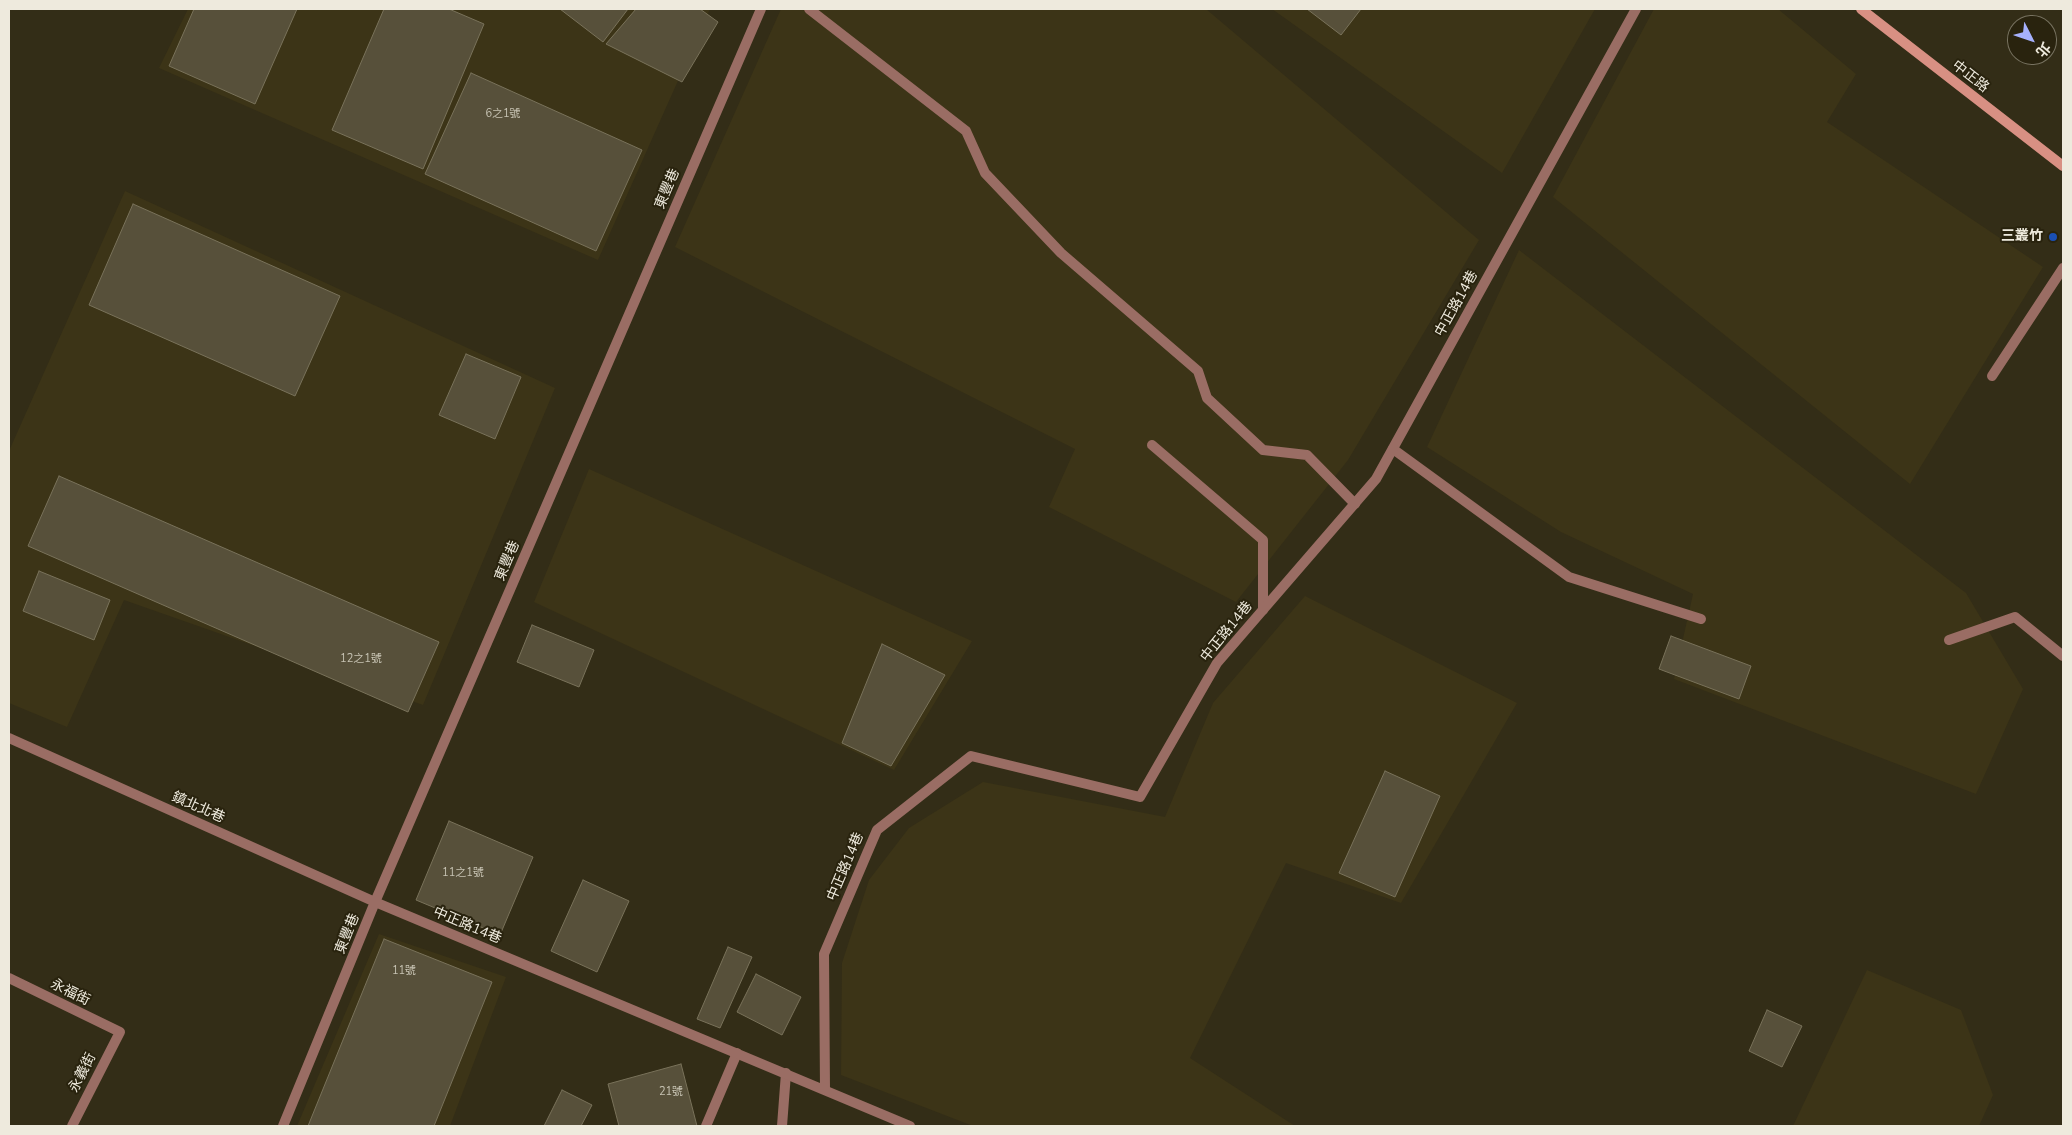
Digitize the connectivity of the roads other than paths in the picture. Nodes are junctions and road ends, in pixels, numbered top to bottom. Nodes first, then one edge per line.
1 (761, 9) edge
2 (809, 9) edge
3 (1636, 9) edge
4 (1861, 9) edge
5 (2063, 166) edge
6 (2063, 268) edge
7 (1992, 376) dead end
8 (1152, 445) dead end
9 (1393, 449) junction
10 (1355, 504) junction
11 (1263, 610) junction
12 (1701, 619) dead end
13 (1948, 640) dead end
14 (2063, 656) edge
15 (9, 738) edge
16 (375, 902) junction
17 (9, 978) edge
18 (120, 1032) joint
19 (737, 1053) junction
20 (786, 1073) junction
21 (825, 1090) junction
22 (72, 1126) edge
23 (283, 1126) edge
24 (706, 1126) edge
25 (782, 1126) edge
26 (910, 1126) edge

1 - 16 street, 東豐巷
2 - 10 street
3 - 9 street, 中正路14巷
4 - 5 main road, 中正路
6 - 7 street
8 - 11 street
9 - 10 street, 中正路14巷
9 - 12 street
10 - 11 street, 中正路14巷
11 - 21 street, 中正路14巷
13 - 14 street
15 - 16 street, 鎮北北巷
16 - 19 street, 中正路14巷
16 - 23 street, 東豐巷
17 - 18 street, 永福街
18 - 22 street, 永義街
19 - 20 street, 中正路14巷
19 - 24 street
20 - 21 street, 中正路14巷
20 - 25 street
21 - 26 street, 中正路14巷

